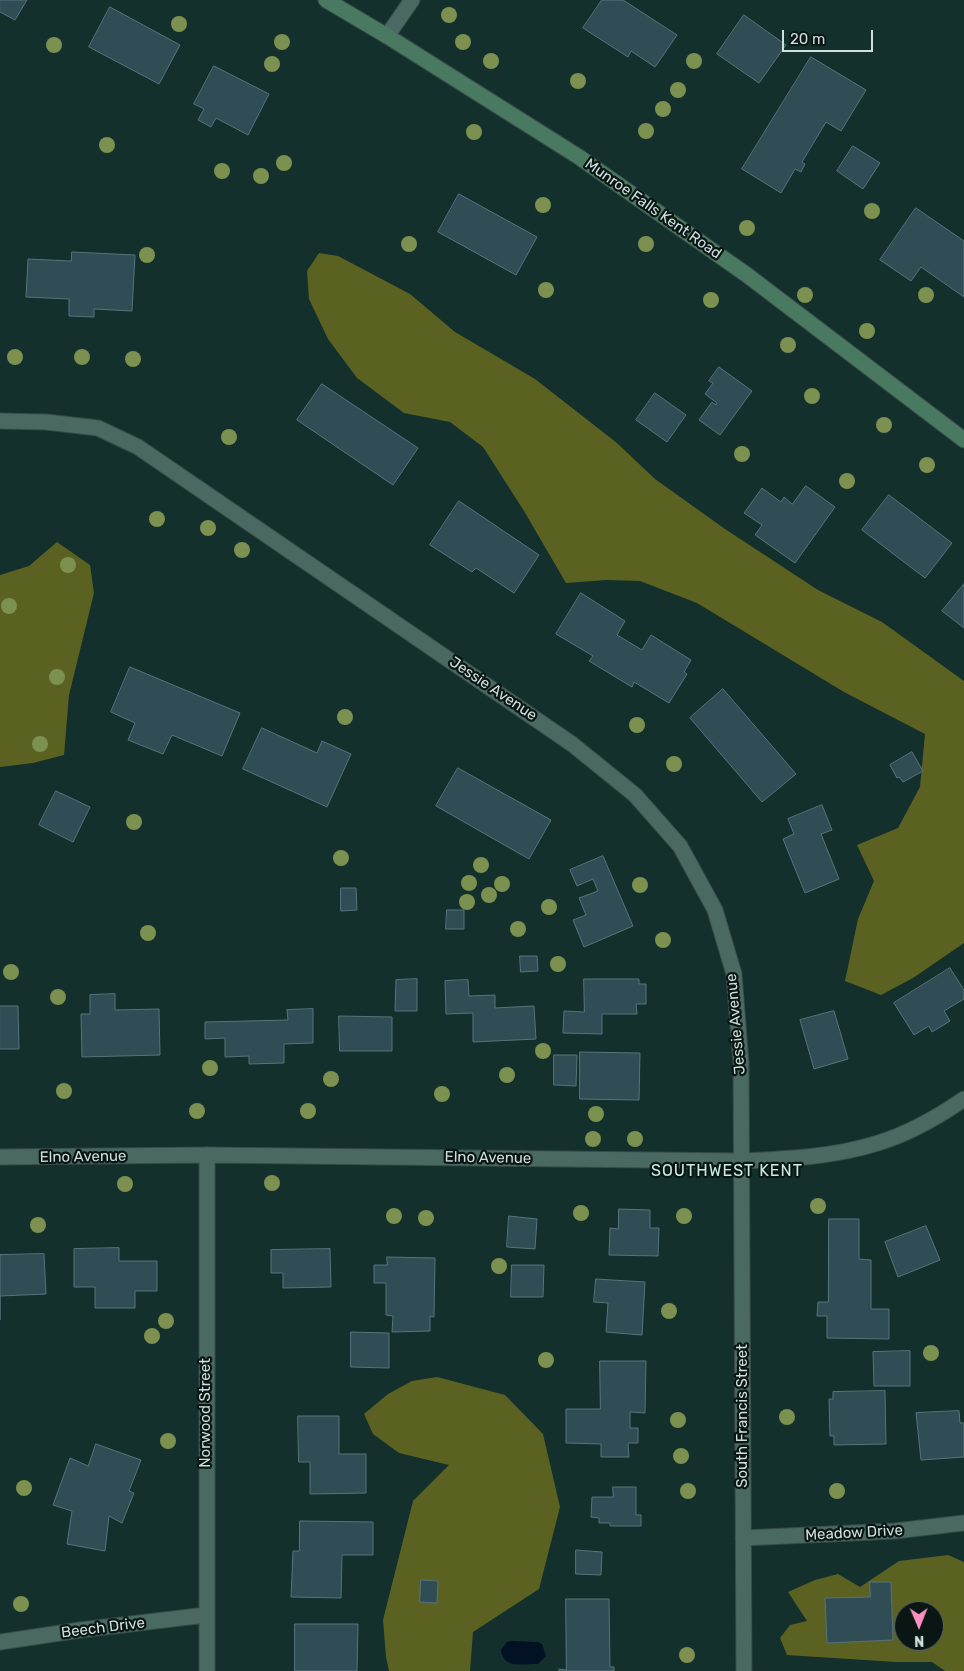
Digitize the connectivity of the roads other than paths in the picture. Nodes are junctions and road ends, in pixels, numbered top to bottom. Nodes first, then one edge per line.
1 (326, 0) edge
2 (412, 0) edge
3 (387, 36) junction
4 (0, 421) edge
5 (964, 440) edge
6 (964, 1099) edge
7 (207, 1155) junction
8 (0, 1157) edge
9 (741, 1161) junction
10 (964, 1523) edge
11 (743, 1538) junction
12 (206, 1615) junction
13 (0, 1642) edge
14 (207, 1671) edge
15 (744, 1671) edge

1 - 3 street, Munroe Falls Kent Road
2 - 3 street
3 - 5 street, Munroe Falls Kent Road
4 - 9 street, Jessie Avenue
6 - 9 street, Elno Avenue
7 - 8 street, Elno Avenue
7 - 9 street, Elno Avenue
7 - 12 street, Norwood Street
9 - 11 street, South Francis Street
10 - 11 street, Meadow Drive
11 - 15 street, South Francis Street
12 - 13 street, Beech Drive
12 - 14 street, Norwood Street

